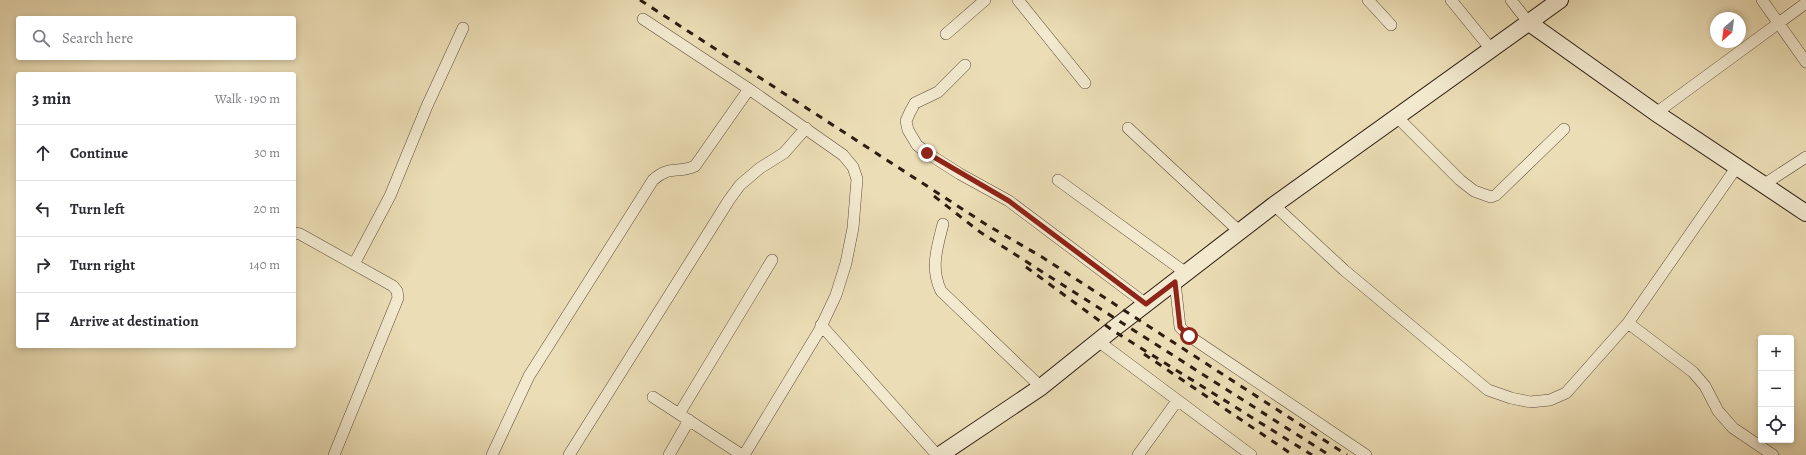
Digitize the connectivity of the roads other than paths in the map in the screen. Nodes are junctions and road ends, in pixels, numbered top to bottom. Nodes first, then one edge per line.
1 (985, 0) edge
2 (1018, 0) edge
3 (1368, 0) edge
4 (1451, 0) edge
5 (1511, 0) edge
6 (1560, 0) edge
7 (1762, 0) edge
8 (1806, 3) edge
9 (643, 19) dead end
10 (1528, 22) junction
11 (1778, 23) junction
12 (1391, 25) dead end
13 (463, 28) dead end
14 (946, 34) dead end
15 (1491, 49) junction
16 (1806, 62) edge
17 (965, 65) dead end
18 (1085, 83) dead end
19 (748, 88) junction
20 (1656, 113) junction
21 (1397, 117) junction
22 (806, 128) junction
23 (1128, 128) dead end
24 (1564, 130) dead end
25 (1806, 157) edge
26 (1736, 168) junction
27 (1058, 180) dead end
28 (1763, 186) junction
29 (1274, 205) junction
30 (1806, 214) edge
31 (943, 224) dead end
32 (1240, 232) junction
33 (296, 233) edge
34 (772, 260) dead end
35 (354, 264) junction
36 (1181, 278) junction
37 (1146, 304) junction
38 (1628, 323) junction
39 (822, 324) junction
40 (1098, 341) junction
41 (1041, 387) junction
42 (653, 397) dead end
43 (1177, 401) junction
44 (679, 414) junction
45 (689, 420) junction
46 (334, 455) edge
47 (492, 455) edge
48 (569, 455) edge
49 (669, 455) edge
50 (743, 455) edge
51 (938, 455) edge
52 (1138, 455) edge
53 (1251, 455) edge
54 (1366, 455) edge
55 (1773, 455) edge

1 - 14 street
2 - 18 street
3 - 12 street
4 - 15 street
5 - 10 street
6 - 10 street
7 - 11 street
8 - 11 street
9 - 19 street
10 - 15 street
10 - 20 street
11 - 16 street
11 - 20 street
13 - 35 street
15 - 21 street
17 - 37 street
19 - 22 street
19 - 47 street
20 - 26 street
21 - 24 street
21 - 29 street
22 - 39 street
22 - 48 street
23 - 32 street
25 - 28 street
26 - 28 street
26 - 38 street
27 - 36 street
28 - 30 street
29 - 32 street
29 - 38 street
31 - 41 street
32 - 36 street
33 - 35 street
34 - 44 street
35 - 46 street
36 - 37 street
36 - 54 street
37 - 40 street
38 - 55 street
39 - 50 street
39 - 51 street
40 - 41 street
40 - 43 street
41 - 51 street
42 - 44 street
43 - 52 street
43 - 53 street
44 - 45 street
45 - 49 street
45 - 50 street

